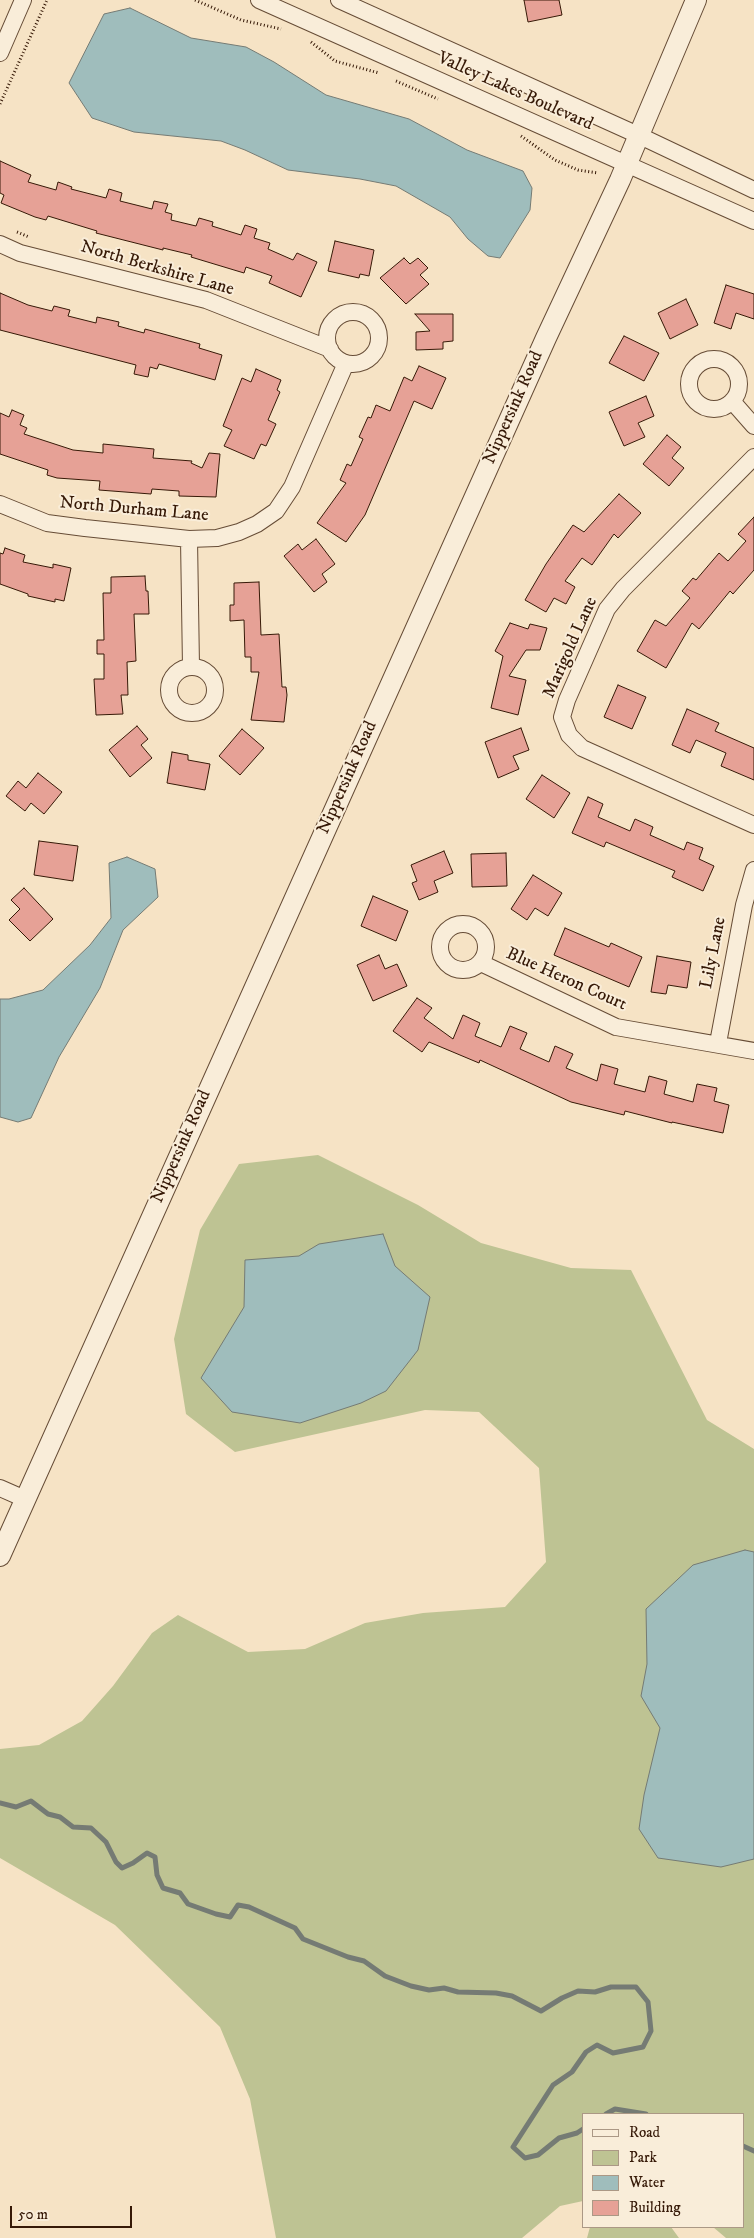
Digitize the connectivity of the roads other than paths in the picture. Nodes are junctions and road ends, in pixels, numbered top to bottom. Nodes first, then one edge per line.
1 (24, 0) edge
2 (259, 0) edge
3 (339, 0) edge
4 (696, 0) edge
5 (1, 46) edge
6 (638, 135) junction
7 (627, 164) junction
8 (754, 190) edge
9 (754, 221) edge
10 (0, 244) edge
11 (330, 350) junction
12 (346, 363) junction
13 (732, 401) dead end
14 (754, 426) edge
15 (754, 457) edge
16 (0, 504) edge
17 (189, 539) junction
18 (191, 667) dead end
19 (754, 825) edge
20 (754, 870) edge
21 (481, 963) dead end
22 (718, 1043) junction
23 (754, 1050) edge
24 (0, 1488) edge
25 (25, 1499) junction
26 (0, 1556) edge

1 - 5 street
2 - 7 street, Valley Lakes Boulevard
3 - 6 street, Valley Lakes Boulevard
4 - 6 street, Nippersink Road
6 - 7 street, Nippersink Road
6 - 8 street, Valley Lakes Boulevard
7 - 9 street, Valley Lakes Boulevard
7 - 25 street, Nippersink Road
10 - 11 street, North Berkshire Lane
11 - 12 street
11 - 12 street
12 - 17 street, North Durham Lane
13 - 14 street
15 - 19 street, Marigold Lane
16 - 17 street, North Durham Lane
17 - 18 street
20 - 22 street, Lily Lane
21 - 22 street, Blue Heron Court
22 - 23 street, Blue Heron Court
24 - 25 street
25 - 26 street, Nippersink Road

